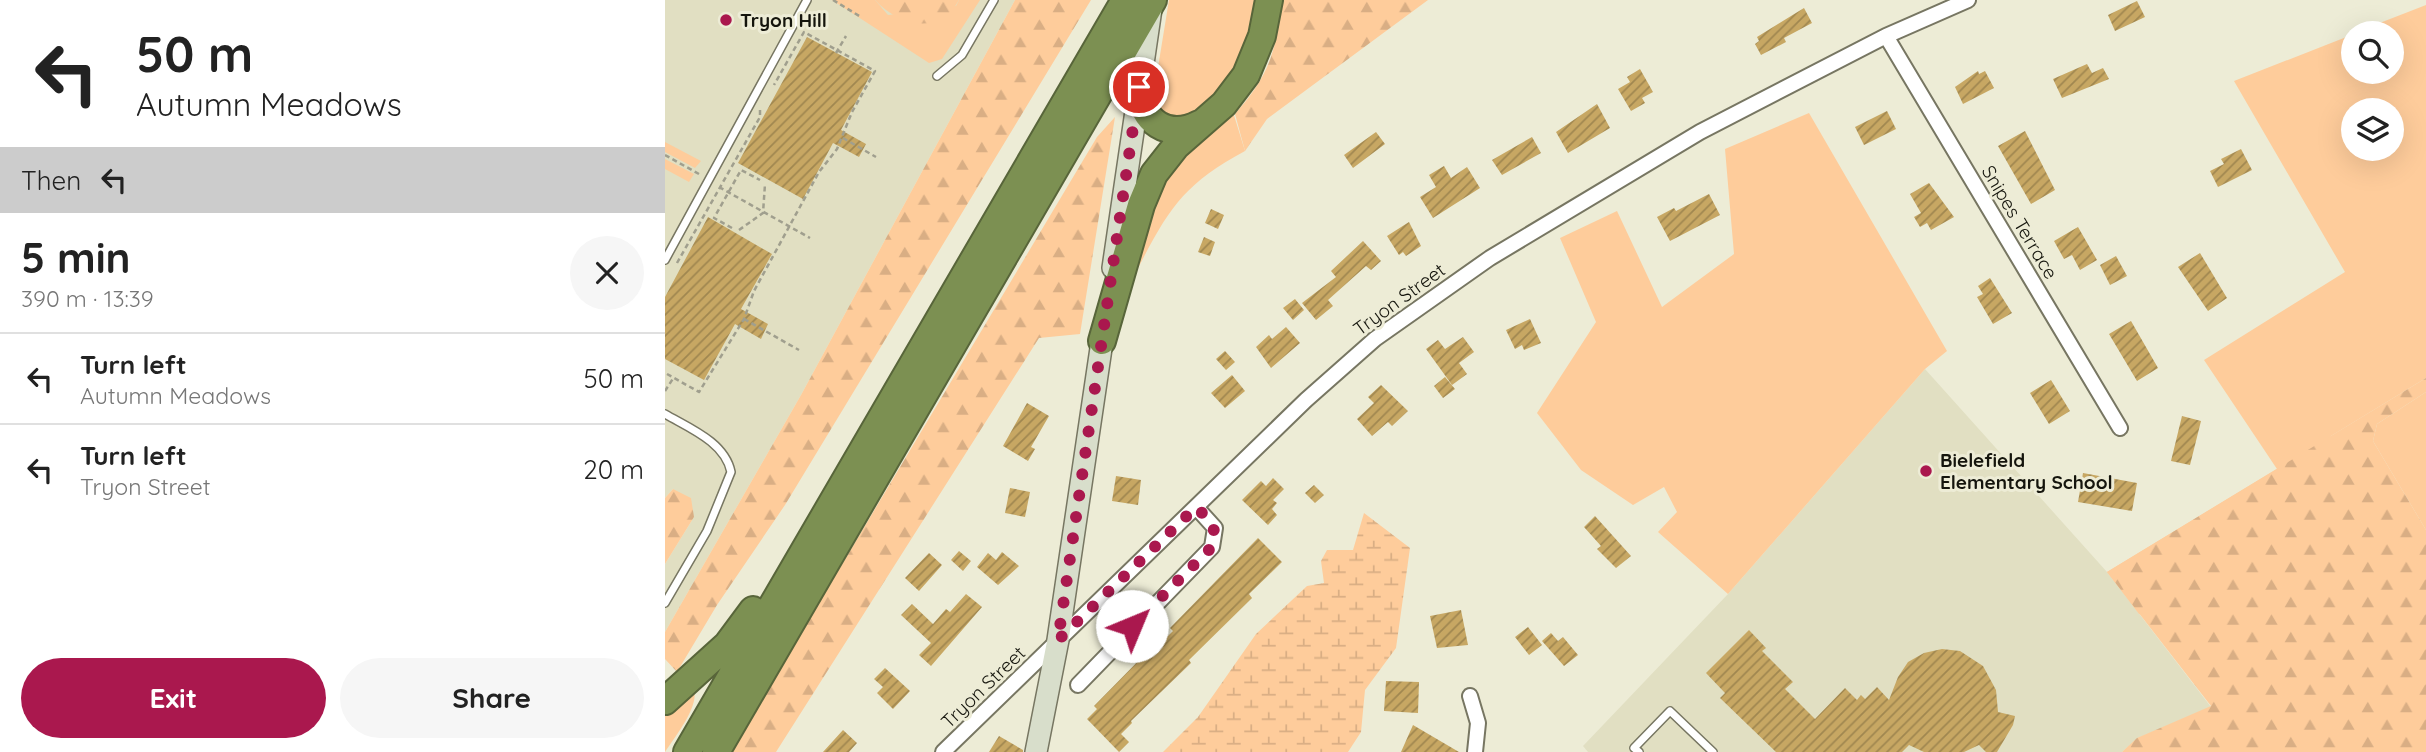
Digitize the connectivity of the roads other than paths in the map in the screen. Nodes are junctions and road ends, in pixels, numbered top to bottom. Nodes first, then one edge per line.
1 (807, 0) edge
2 (994, 0) edge
3 (1125, 0) edge
4 (1153, 0) edge
5 (1269, 0) edge
6 (1968, 0) edge
7 (1887, 36) junction
8 (937, 76) dead end
9 (1139, 87) junction
10 (1209, 117) junction
11 (665, 260) edge
12 (1102, 341) junction
13 (665, 414) edge
14 (883, 417) junction
15 (2120, 428) dead end
16 (1196, 507) junction
17 (665, 603) edge
18 (1058, 640) junction
19 (1079, 685) dead end
20 (1470, 696) dead end
21 (665, 701) edge
22 (687, 752) edge
23 (716, 752) edge
24 (943, 752) edge
25 (1036, 752) edge
26 (1475, 752) edge
27 (1639, 752) edge
28 (1713, 752) edge

1 - 11 lane
2 - 8 lane
3 - 14 highway
4 - 9 main road
4 - 23 highway
5 - 10 highway
6 - 7 street, Tryon Street
7 - 15 street, Snipes Terrace
7 - 16 street, Tryon Street
9 - 10 highway
9 - 12 main road
10 - 12 highway
12 - 18 main road
13 - 17 lane
14 - 21 highway
14 - 22 highway
16 - 18 street, Tryon Street
16 - 19 street
18 - 24 street, Tryon Street
18 - 25 main road
20 - 26 street
27 - 28 lane

